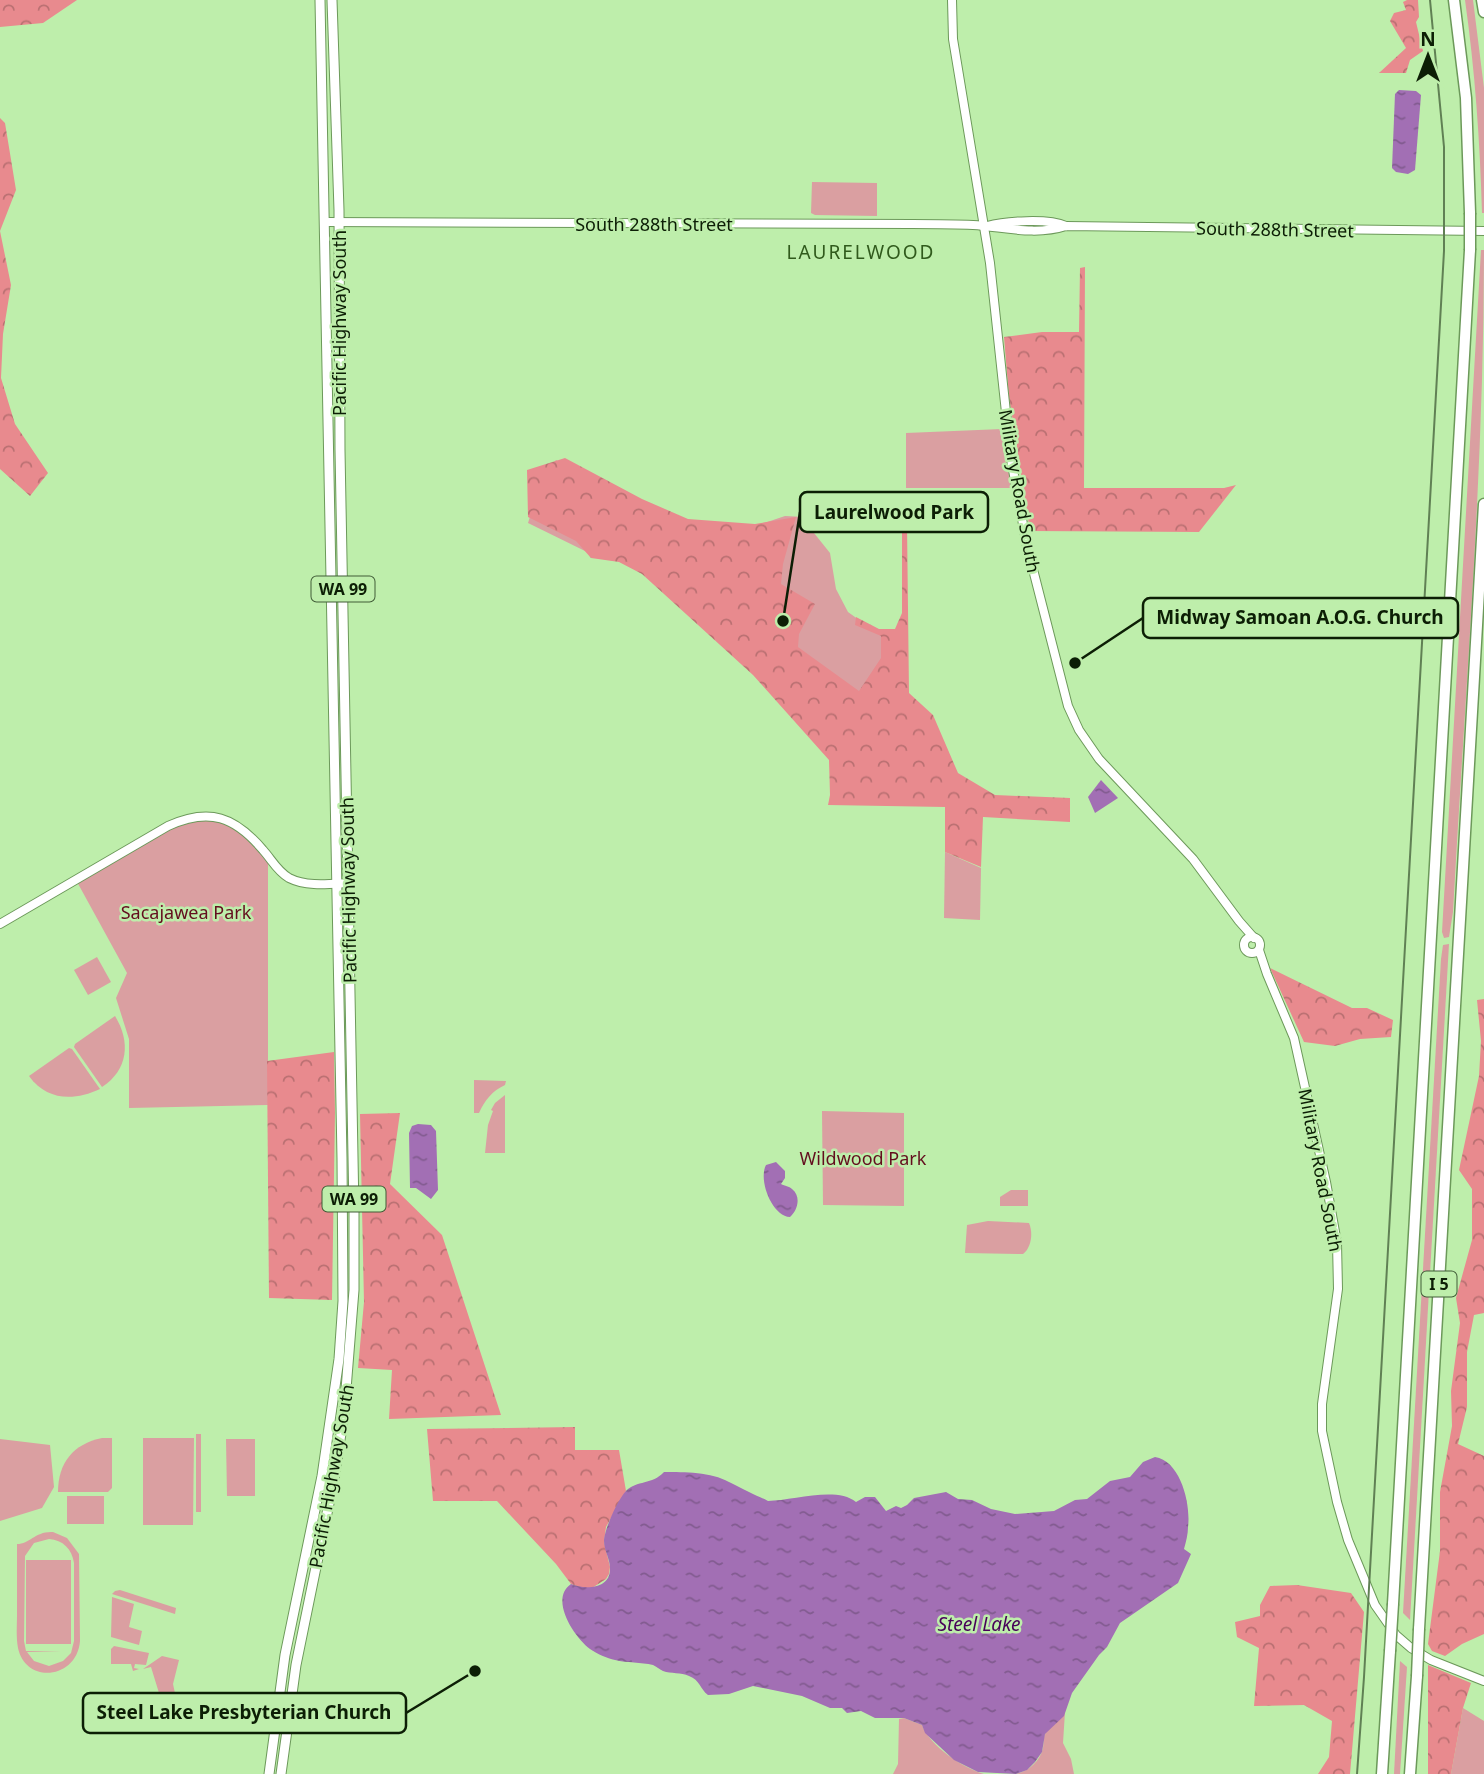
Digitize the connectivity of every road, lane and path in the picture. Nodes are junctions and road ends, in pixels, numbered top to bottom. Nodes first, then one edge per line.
1 (320, 0) edge
2 (332, 0) edge
3 (952, 0) edge
4 (1454, 0) edge
5 (1482, 0) edge
6 (1484, 12) edge
7 (324, 222) junction
8 (339, 223) junction
9 (984, 226) junction
10 (1484, 231) edge
11 (330, 484) junction
12 (1484, 504) edge
13 (342, 554) junction
14 (331, 567) junction
15 (344, 642) junction
16 (337, 883) junction
17 (348, 883) junction
18 (1239, 920) junction
19 (0, 924) edge
20 (1254, 938) junction
21 (1245, 942) junction
22 (1259, 950) junction
23 (1250, 953) junction
24 (1266, 974) junction
25 (339, 1008) junction
26 (351, 1055) junction
27 (1484, 1681) edge
28 (269, 1774) edge
29 (281, 1774) edge
30 (1382, 1774) edge
31 (1410, 1774) edge

1 - 7 main road, Pacific Highway South / WA 99
2 - 8 main road, Pacific Highway South / WA 99
3 - 9 main road, Military Road South
4 - 30 highway, I 5, bridge
5 - 6 highway
7 - 8 main road, South 288th Street
7 - 11 main road, Pacific Highway South / WA 99
8 - 9 main road, South 288th Street
8 - 13 main road, Pacific Highway South / WA 99
9 - 10 main road, South 288th Street
9 - 18 main road, Military Road South
11 - 13 main road
11 - 14 main road, Pacific Highway South / WA 99
12 - 31 highway, I 5, bridge
13 - 15 main road, Pacific Highway South / WA 99
14 - 15 main road
14 - 16 main road, Pacific Highway South / WA 99
15 - 17 main road, Pacific Highway South / WA 99
16 - 17 main road
16 - 19 main road
16 - 25 main road, Pacific Highway South / WA 99
17 - 26 main road, Pacific Highway South / WA 99
18 - 20 main road, Military Road South
18 - 21 main road, Military Road South
20 - 21 main road
20 - 22 main road
21 - 23 main road
22 - 23 main road
22 - 24 main road, Military Road South
23 - 24 main road, Military Road South
24 - 27 main road, Military Road South
25 - 26 main road
25 - 28 main road, Pacific Highway South / WA 99
26 - 29 main road, Pacific Highway South / WA 99

